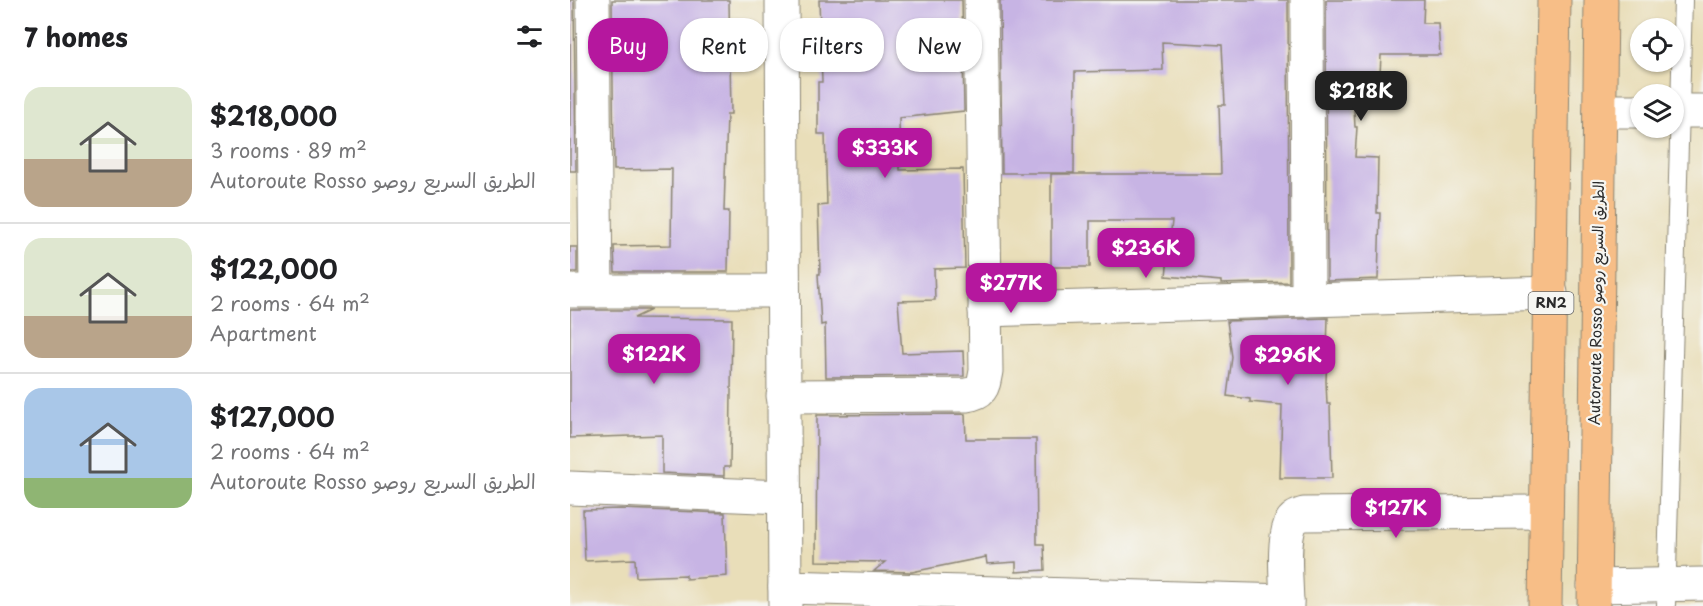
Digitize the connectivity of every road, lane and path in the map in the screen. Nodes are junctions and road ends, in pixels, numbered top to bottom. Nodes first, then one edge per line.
1 (593, 0) edge
2 (782, 0) edge
3 (981, 0) edge
4 (1307, 0) edge
5 (1554, 0) edge
6 (1602, 0) edge
7 (1683, 0) edge
8 (1600, 111) junction
9 (1630, 111) edge
10 (1685, 111) edge
11 (583, 291) edge
12 (783, 291) junction
13 (1551, 293) junction
14 (1308, 300) junction
15 (985, 310) junction
16 (783, 396) junction
17 (570, 488) edge
18 (784, 497) junction
19 (1545, 512) junction
20 (1703, 584) edge
21 (1666, 595) edge
22 (785, 596) edge
23 (1594, 596) edge
24 (959, 598) edge
25 (1058, 600) edge
26 (1287, 603) edge
27 (1545, 606) edge

1 - 11 street
2 - 12 street
3 - 15 street
4 - 14 street
5 - 13 highway, RN2
6 - 8 highway, Autoroute Rosso الطريق السريع روصو
7 - 10 lane
8 - 9 street
8 - 23 highway, Autoroute Rosso الطريق السريع روصو
10 - 21 lane
11 - 12 street
12 - 16 street
13 - 14 street
13 - 19 highway, RN2
14 - 15 street
15 - 16 street
16 - 18 street
17 - 18 street
18 - 22 street
19 - 26 street
19 - 27 highway, RN2
20 - 21 street
21 - 23 street
22 - 24 street
24 - 25 street
25 - 26 street

